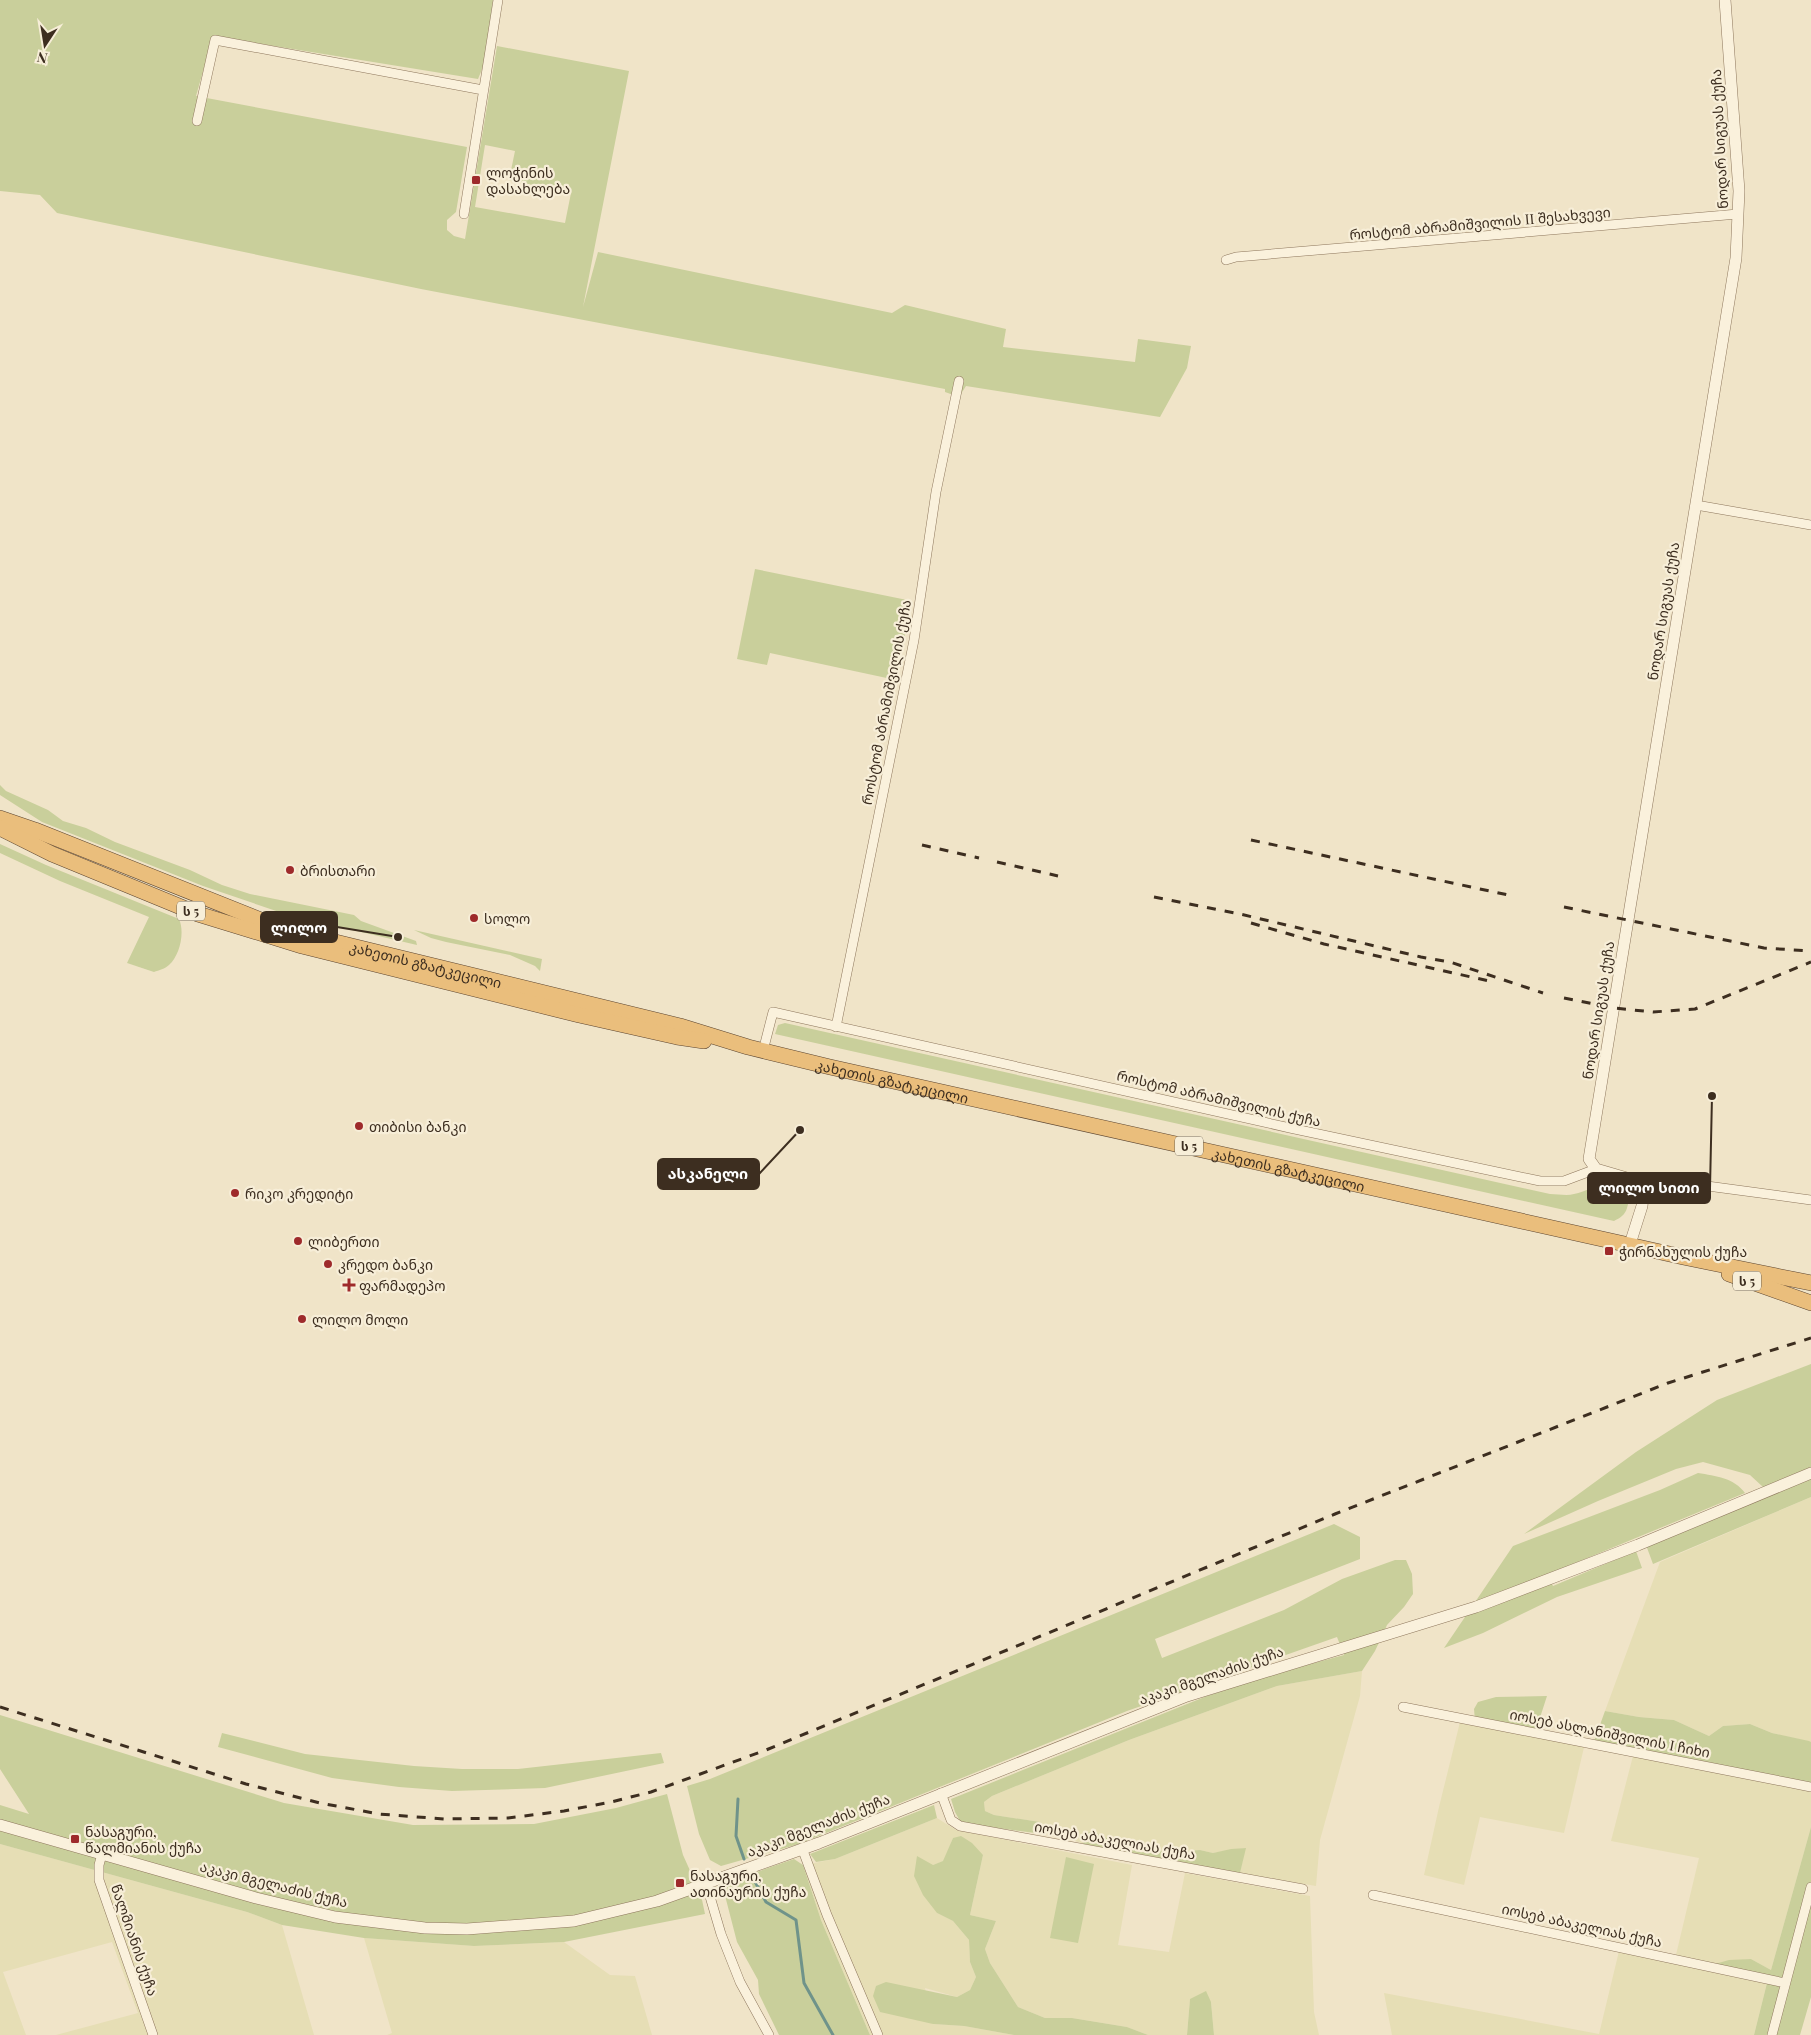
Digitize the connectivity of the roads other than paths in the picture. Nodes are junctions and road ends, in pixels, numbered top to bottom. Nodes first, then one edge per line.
1 (498, 0) edge
2 (1725, 0) edge
3 (483, 90) junction
4 (196, 121) dead end
5 (464, 214) dead end
6 (1738, 214) junction
7 (1226, 260) dead end
8 (959, 381) dead end
9 (1696, 505) junction
10 (1811, 525) edge
11 (0, 818) edge
12 (0, 828) edge
13 (836, 1027) junction
14 (748, 1047) junction
15 (763, 1051) junction
16 (1596, 1168) junction
17 (1644, 1188) junction
18 (1811, 1200) edge
19 (1630, 1244) junction
20 (1683, 1257) junction
21 (1811, 1284) edge
22 (1811, 1303) edge
23 (1811, 1472) edge
24 (1403, 1707) dead end
25 (1811, 1787) edge
26 (941, 1794) junction
27 (0, 1825) edge
28 (802, 1848) junction
29 (102, 1854) junction
30 (706, 1883) junction
31 (1811, 1887) edge
32 (1304, 1889) dead end
33 (1373, 1895) dead end
34 (1786, 1983) junction
35 (154, 2035) edge
36 (769, 2035) edge
37 (878, 2035) edge
38 (1772, 2035) edge

1 - 3 street
2 - 6 street, ნოდარ სიგუას ქუჩა
3 - 4 street
3 - 5 street
6 - 7 street, როსტომ აბრამიშვილის II შესახვევი
6 - 9 street, ნოდარ სიგუას ქუჩა
8 - 13 street, როსტომ აბრამიშვილის ქუჩა
9 - 10 street
9 - 16 street, ნოდარ სიგუას ქუჩა
11 - 14 highway, კახეთის გზატკეცილი / ს 5
12 - 14 highway, კახეთის გზატკეცილი / ს 5
13 - 15 street, როსტომ აბრამიშვილის ქუჩა
13 - 16 street, როსტომ აბრამიშვილის ქუჩა
14 - 15 highway, კახეთის გზატკეცილი / ს 5
15 - 19 highway, კახეთის გზატკეცილი / ს 5
16 - 17 street
17 - 18 street
17 - 19 street
19 - 20 highway, კახეთის გზატკეცილი / ს 5
20 - 21 highway, კახეთის გზატკეცილი / ს 5
20 - 22 highway, კახეთის გზატკეცილი / ს 5
23 - 26 street, აკაკი მგელაძის ქუჩა
24 - 25 street, იოსებ ასლანიშვილის I ჩიხი
26 - 28 street, აკაკი მგელაძის ქუჩა
26 - 32 street, იოსებ აბაკელიას ქუჩა
27 - 29 street, აკაკი მგელაძის ქუჩა
28 - 30 street, აკაკი მგელაძის ქუჩა
28 - 37 street
29 - 30 street, აკაკი მგელაძის ქუჩა
29 - 35 street, წალმიანის ქუჩა
30 - 36 street
31 - 34 street
33 - 34 street, იოსებ აბაკელიას ქუჩა
34 - 38 street

